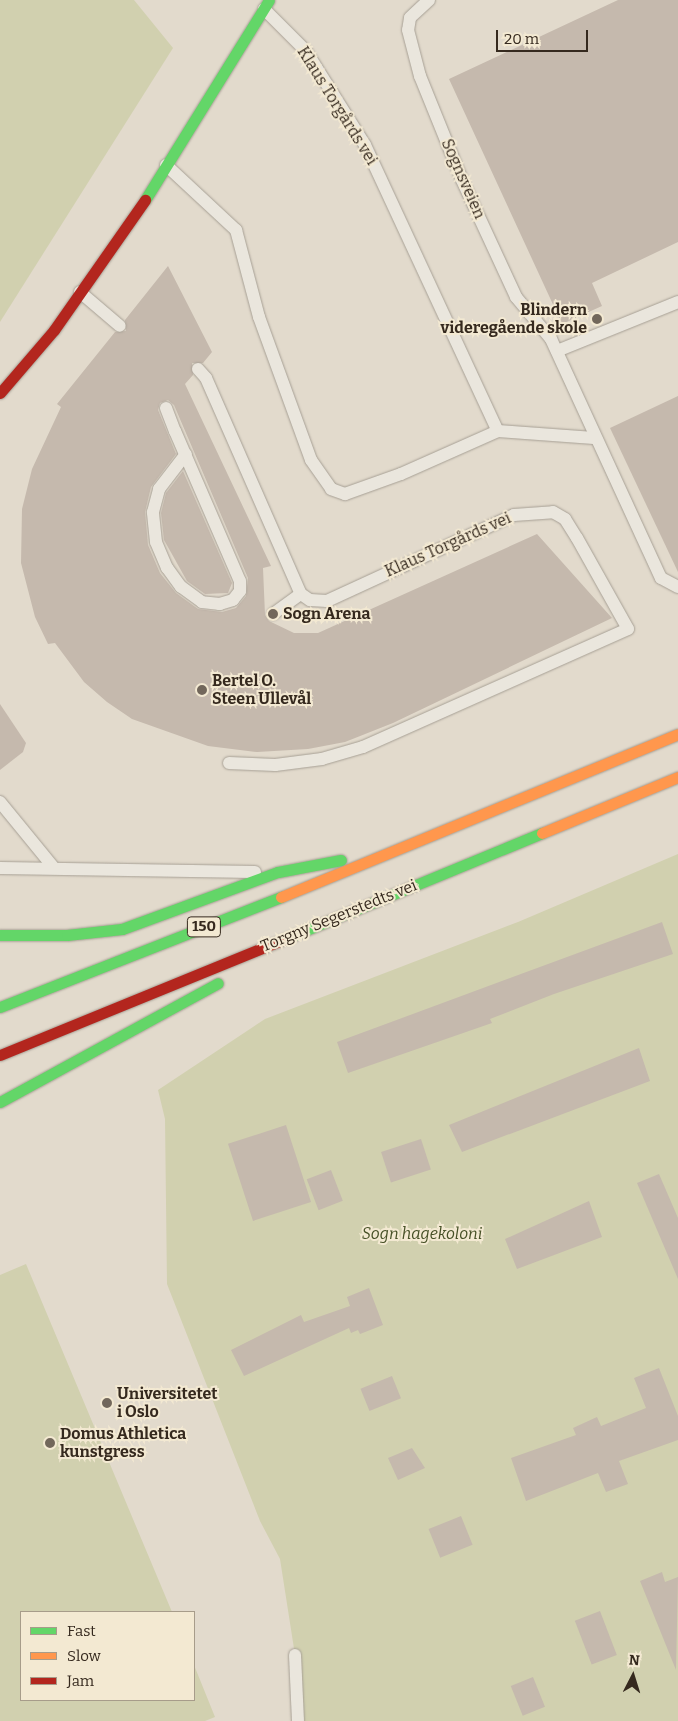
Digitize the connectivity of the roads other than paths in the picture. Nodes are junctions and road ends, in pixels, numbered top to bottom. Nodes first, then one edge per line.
1 (430, 0) edge
2 (266, 4) edge
3 (166, 165) junction
4 (80, 292) junction
5 (678, 302) edge
6 (120, 326) dead end
7 (557, 351) junction
8 (198, 369) dead end
9 (0, 393) edge
10 (166, 408) dead end
11 (498, 431) junction
12 (594, 438) junction
13 (186, 454) junction
14 (678, 587) edge
15 (301, 594) junction
16 (272, 614) dead end
17 (678, 734) edge
18 (229, 763) dead end
19 (678, 777) edge
20 (0, 802) edge
21 (409, 847) junction
22 (0, 868) edge
23 (54, 868) junction
24 (278, 872) junction
25 (349, 912) junction
26 (0, 935) edge
27 (0, 1007) edge
28 (0, 1056) edge
29 (0, 1102) edge
30 (295, 1655) dead end
31 (298, 1721) edge

1 - 7 lane, Sognsveien
2 - 3 main road, Klaus Torgårds vei
2 - 11 lane, Klaus Torgårds vei
3 - 4 main road, Klaus Torgårds vei
3 - 11 lane
4 - 6 lane
4 - 9 main road, Klaus Torgårds vei
5 - 7 lane
7 - 12 lane, Sognsveien
8 - 15 lane
10 - 13 lane
11 - 12 lane
12 - 14 lane, Sognsveien
13 - 13 lane
15 - 16 lane
15 - 18 lane, Klaus Torgårds vei
17 - 21 main road, 150
19 - 25 main road, Torgny Segerstedts vei / 150
20 - 23 lane
21 - 24 main road
21 - 27 main road, 150
22 - 23 lane
23 - 24 lane
24 - 26 main road
25 - 28 main road, Torgny Segerstedts vei / 150
25 - 29 main road
30 - 31 lane

